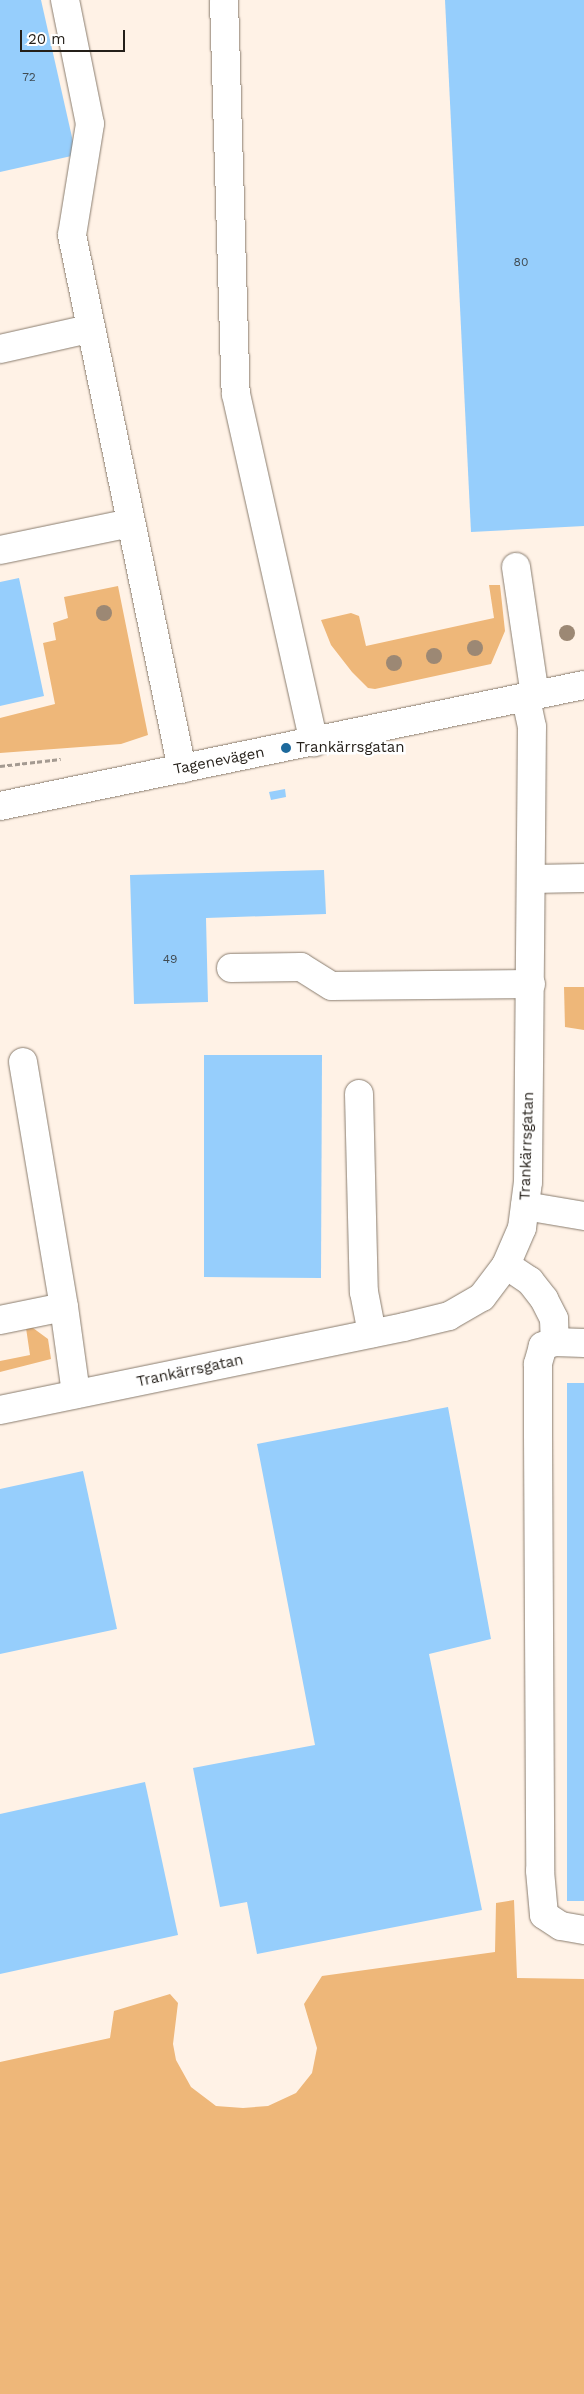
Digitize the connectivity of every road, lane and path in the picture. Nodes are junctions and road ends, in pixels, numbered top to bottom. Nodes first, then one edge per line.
1 (65, 0) edge
2 (224, 0) edge
3 (89, 329) junction
4 (0, 349) edge
5 (130, 523) junction
6 (0, 550) edge
7 (516, 567) dead end
8 (584, 685) edge
9 (531, 697) junction
10 (314, 742) junction
11 (182, 769) junction
12 (0, 806) edge
13 (584, 878) edge
14 (532, 879) junction
15 (231, 968) dead end
16 (531, 984) junction
17 (23, 1062) dead end
18 (359, 1094) dead end
19 (525, 1206) junction
20 (584, 1216) edge
21 (506, 1264) junction
22 (64, 1307) junction
23 (0, 1320) edge
24 (372, 1334) junction
25 (555, 1342) junction
26 (584, 1343) edge
27 (76, 1394) junction
28 (0, 1410) edge
29 (584, 1930) edge

1 - 3 street
2 - 10 street
3 - 4 street
3 - 5 street
5 - 6 street
5 - 11 street
7 - 9 street, Trankärrsgatan
8 - 9 street, Tagenevägen
9 - 10 street, Tagenevägen
9 - 14 street, Trankärrsgatan
10 - 11 street, Tagenevägen
11 - 12 street, Tagenevägen
13 - 14 street
14 - 16 street, Trankärrsgatan
15 - 16 street
16 - 19 street, Trankärrsgatan
17 - 22 street
18 - 24 street
19 - 20 street
19 - 21 street, Trankärrsgatan
21 - 24 street, Trankärrsgatan
21 - 25 street
22 - 23 street
22 - 27 street
24 - 27 street, Trankärrsgatan
25 - 26 street
25 - 29 street
27 - 28 street, Trankärrsgatan

